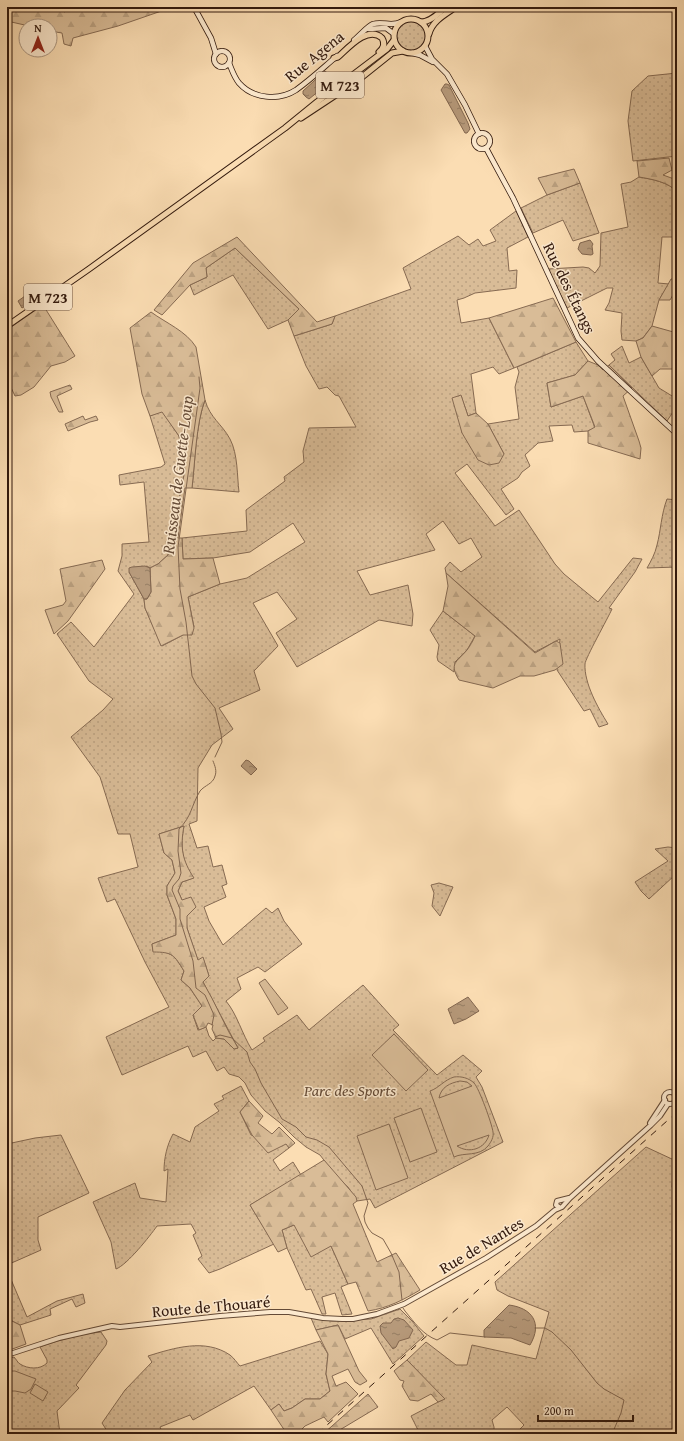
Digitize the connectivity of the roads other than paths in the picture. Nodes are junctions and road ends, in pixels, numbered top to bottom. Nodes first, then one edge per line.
1 (194, 7) edge
2 (446, 7) edge
3 (456, 7) edge
4 (402, 22) junction
5 (421, 22) junction
6 (368, 29) junction
7 (394, 34) junction
8 (428, 36) junction
9 (211, 38) junction
10 (394, 40) junction
11 (425, 46) junction
12 (222, 51) junction
13 (402, 51) junction
14 (412, 53) junction
15 (216, 54) junction
16 (334, 58) junction
17 (230, 63) junction
18 (436, 64) junction
19 (224, 68) junction
20 (233, 74) junction
21 (352, 76) junction
22 (285, 128) junction
23 (479, 134) junction
24 (486, 148) junction
25 (7, 326) edge
26 (677, 434) edge
27 (675, 1091) edge
28 (677, 1097) edge
29 (666, 1102) junction
30 (563, 1202) junction
31 (557, 1208) junction
32 (417, 1297) joint
33 (7, 1355) edge

1 - 9 main road
2 - 5 main road
3 - 8 main road
4 - 5 main road
4 - 6 main road, Rue Agena
4 - 7 main road
5 - 8 main road
6 - 7 main road
6 - 16 main road, Rue Agena
7 - 10 main road
8 - 11 main road
9 - 12 main road
9 - 15 main road
10 - 13 main road
10 - 21 main road, M 723
11 - 14 main road
11 - 18 main road
12 - 15 main road
12 - 17 main road
13 - 14 main road
13 - 22 main road, M 723
14 - 18 main road
15 - 19 main road
16 - 20 main road, Rue Agena
16 - 21 main road
17 - 19 main road
17 - 20 main road, Rue Agena
18 - 23 main road
19 - 20 main road, Rue Agena
21 - 22 main road, M 723
22 - 25 main road, M 723
23 - 24 main road
23 - 24 main road
24 - 26 main road, Rue des Étangs
27 - 28 street
27 - 29 street
28 - 29 street
29 - 30 street
30 - 31 street
30 - 31 street
31 - 32 street, Rue de Nantes
32 - 33 street, Route de Thouaré

